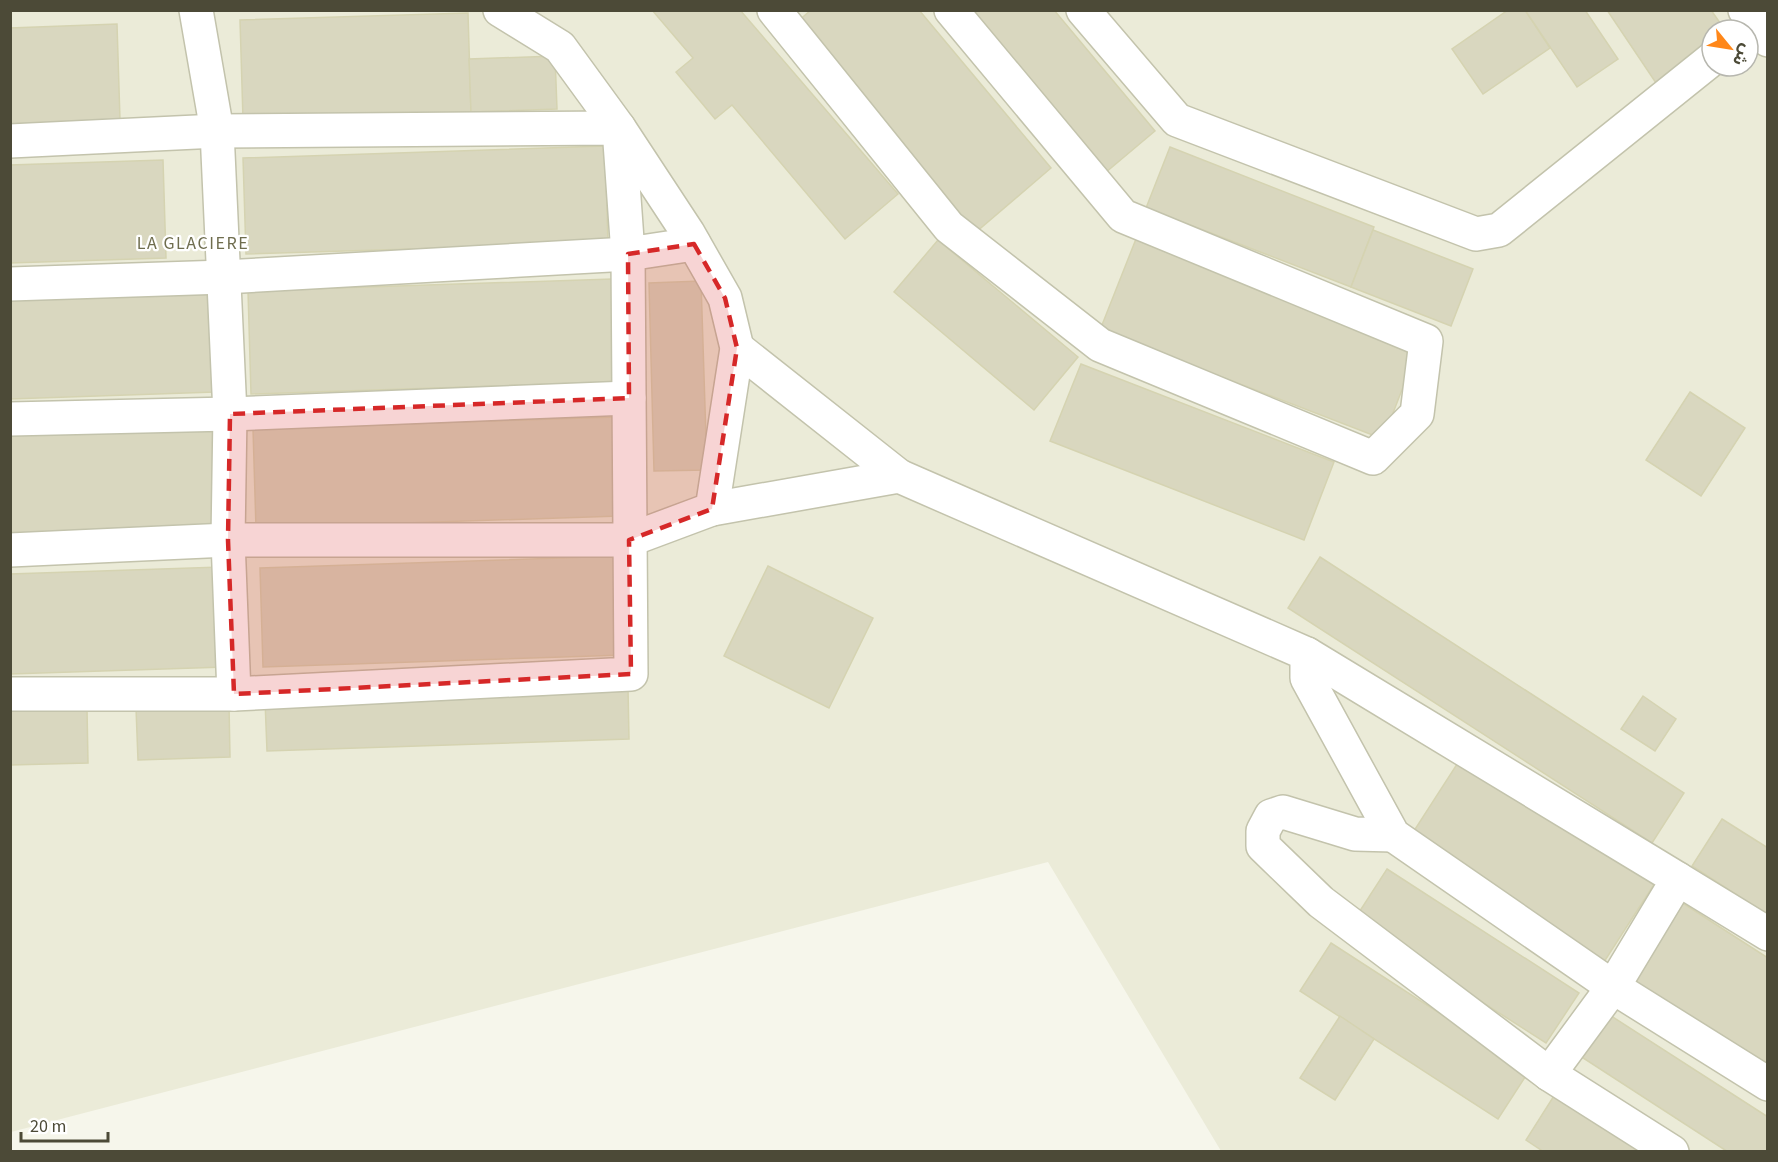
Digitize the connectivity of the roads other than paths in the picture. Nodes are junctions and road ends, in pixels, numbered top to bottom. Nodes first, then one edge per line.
1 (196, 10) edge
2 (500, 10) edge
3 (774, 10) edge
4 (951, 10) edge
5 (1083, 10) edge
6 (1700, 69) edge
7 (620, 128) junction
8 (217, 131) junction
9 (10, 141) edge
10 (694, 244) junction
11 (628, 254) junction
12 (224, 278) junction
13 (10, 284) edge
14 (737, 348) junction
15 (629, 398) junction
16 (230, 414) junction
17 (10, 419) edge
18 (899, 476) junction
19 (712, 509) junction
20 (228, 540) junction
21 (629, 540) junction
22 (10, 550) edge
23 (1307, 654) junction
24 (10, 694) edge
25 (234, 694) junction
26 (1393, 835) junction
27 (1678, 879) junction
28 (1767, 934) edge
29 (1613, 987) junction
30 (1549, 1074) junction
31 (1767, 1084) edge
32 (1672, 1152) edge

1 - 8 street
2 - 7 street
3 - 4 street
5 - 6 street
7 - 8 street
7 - 10 street
7 - 11 street
8 - 9 street
8 - 12 street
10 - 11 street
10 - 14 street
11 - 12 street
11 - 15 street
12 - 13 street
12 - 16 street
14 - 18 street
14 - 19 street
15 - 16 street
15 - 21 street
16 - 17 street
16 - 20 street
18 - 19 street
18 - 23 street
19 - 21 street
20 - 21 street
20 - 22 street
20 - 25 street
21 - 25 street
23 - 26 street
23 - 27 street
24 - 25 street
26 - 29 street
26 - 30 street
27 - 28 street
27 - 29 street
29 - 30 street
29 - 31 street
30 - 32 street

